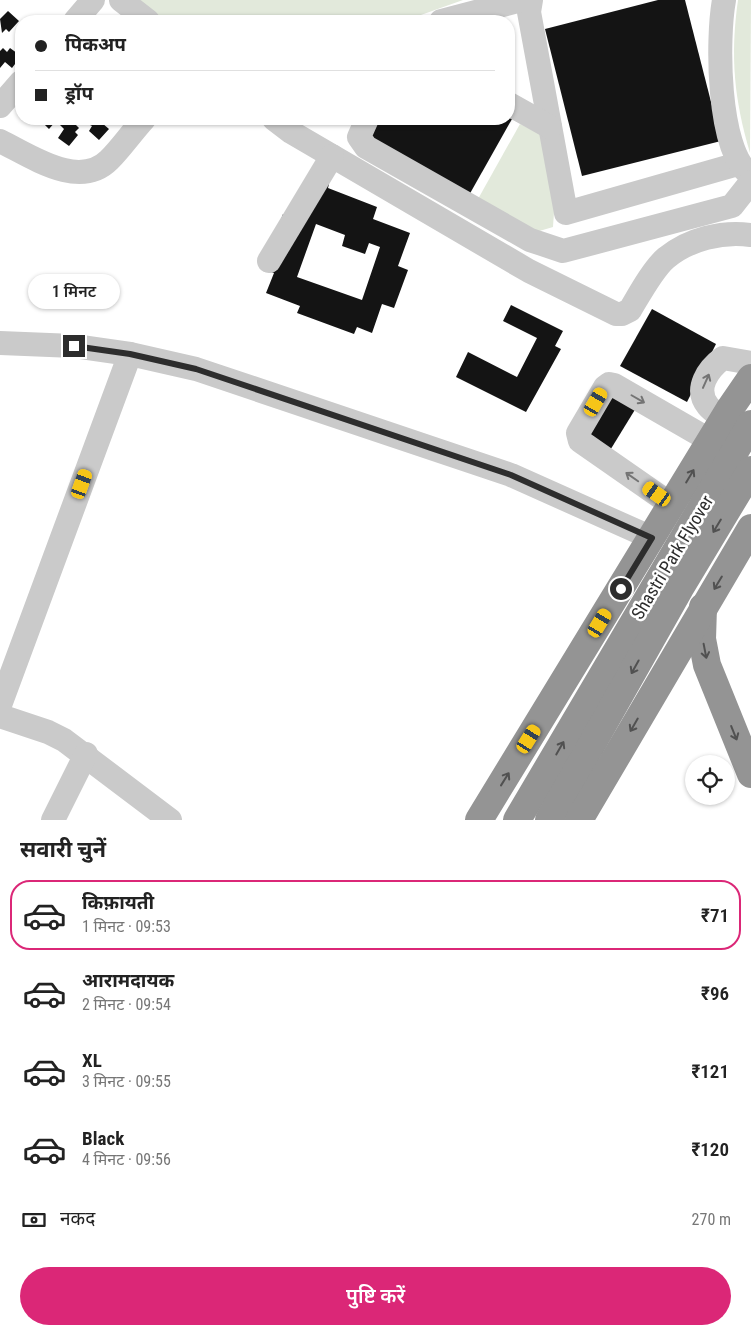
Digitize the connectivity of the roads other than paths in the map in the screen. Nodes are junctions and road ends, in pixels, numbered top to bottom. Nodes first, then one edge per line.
1 (93, 0) edge
2 (121, 0) edge
3 (522, 0) edge
4 (531, 0) edge
5 (724, 0) edge
6 (80, 15) edge
7 (140, 15) edge
8 (464, 15) edge
9 (15, 89) edge
10 (0, 106) edge
11 (515, 107) edge
12 (139, 125) edge
13 (282, 125) edge
14 (364, 125) edge
15 (550, 126) junction
16 (0, 141) edge
17 (332, 156) junction
18 (747, 174) edge
19 (732, 206) junction
20 (566, 213) junction
21 (746, 235) edge
22 (563, 251) junction
23 (269, 261) dead end
24 (0, 343) edge
25 (130, 354) junction
26 (751, 363) edge
27 (751, 378) edge
28 (751, 424) edge
29 (718, 430) junction
30 (751, 470) edge
31 (672, 505) junction
32 (751, 528) edge
33 (652, 538) junction
34 (703, 607) junction
35 (0, 705) edge
36 (0, 716) edge
37 (86, 754) junction
38 (751, 774) edge
39 (53, 820) edge
40 (170, 820) edge
41 (479, 820) edge
42 (517, 820) edge
43 (549, 820) edge
44 (579, 820) edge

1 - 6 street
2 - 7 street
3 - 8 street
4 - 15 street
5 - 18 street
9 - 10 street
11 - 15 street
12 - 16 street
13 - 17 street
14 - 22 street
15 - 20 street
17 - 21 street
17 - 23 street
18 - 19 street
18 - 20 street
19 - 21 street
19 - 22 street
20 - 22 street
24 - 25 street
25 - 33 street
25 - 35 street
29 -> 26 street
27 - 29 highway
42 -> 28 highway, Shastri Park Flyover
31 -> 29 highway
31 -> 29 street
30 -> 43 highway, Shastri Park Flyover
31 - 33 highway
32 -> 34 highway
41 -> 33 highway
34 -> 38 highway
34 -> 44 highway
36 - 37 street
37 - 39 street
37 - 40 street

